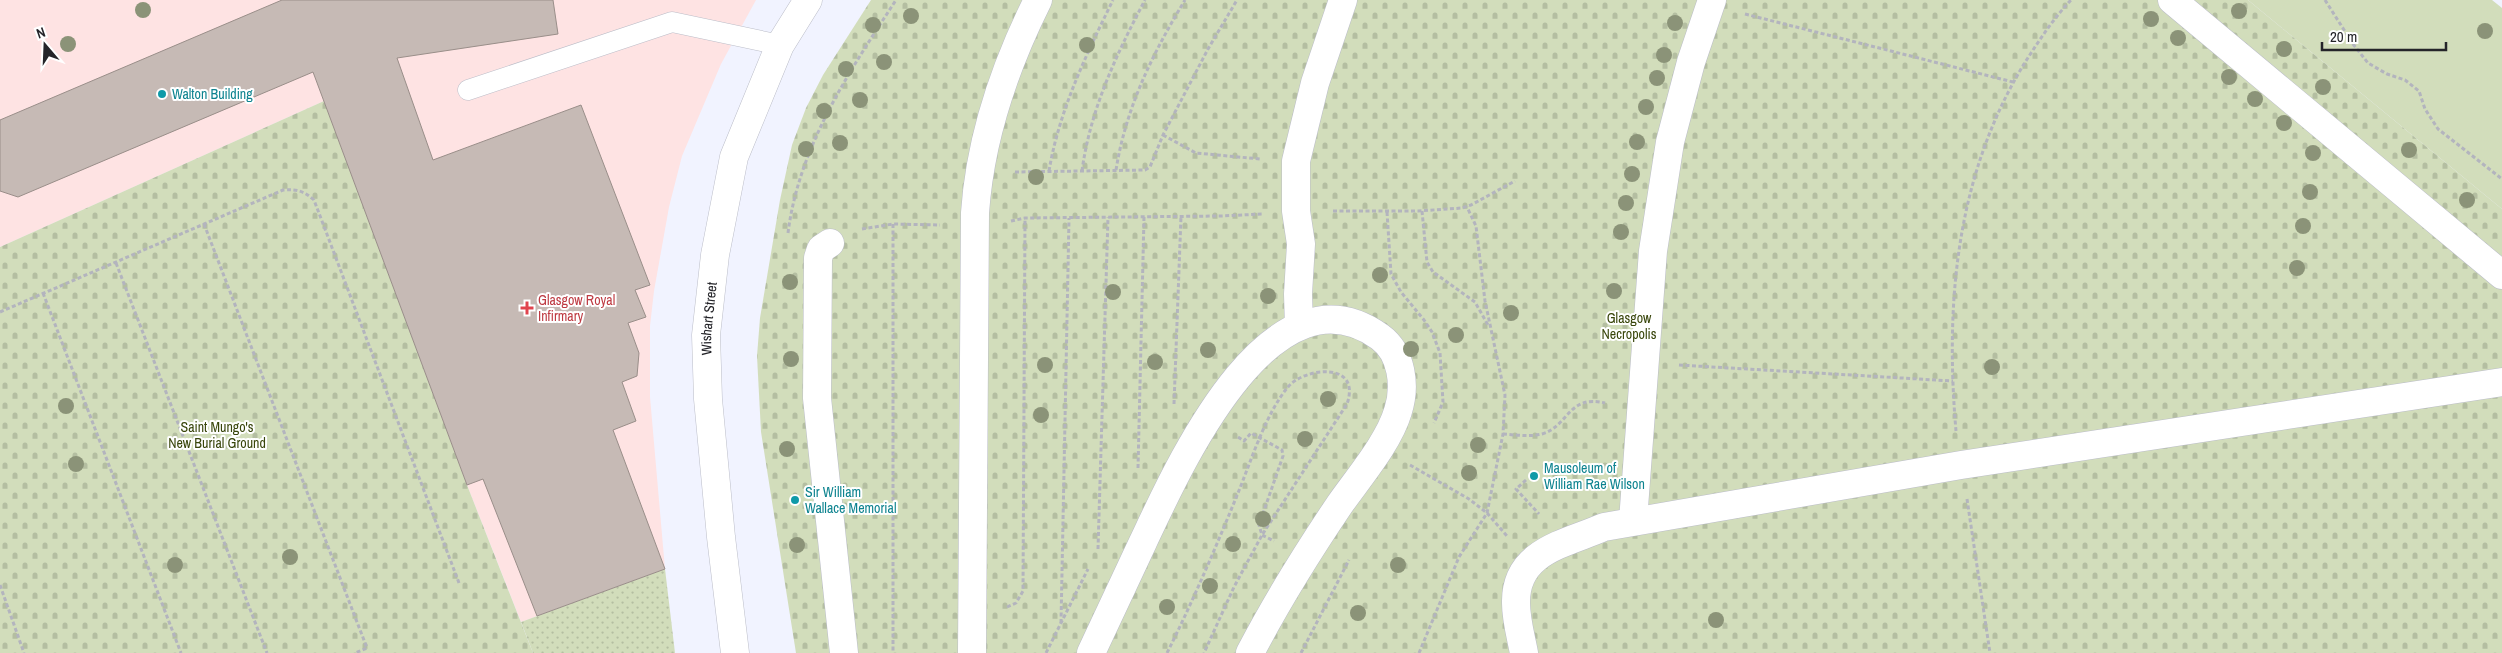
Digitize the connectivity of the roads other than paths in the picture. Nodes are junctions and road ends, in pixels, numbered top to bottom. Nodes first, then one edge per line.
1 (808, 0) edge
2 (1038, 0) edge
3 (1343, 0) edge
4 (2172, 0) edge
5 (1711, 3) edge
6 (780, 45) junction
7 (468, 90) dead end
8 (830, 243) dead end
9 (2502, 275) edge
10 (1299, 326) junction
11 (2502, 382) edge
12 (1633, 521) junction
13 (736, 653) edge
14 (844, 653) edge
15 (972, 653) edge
16 (1090, 653) edge
17 (1250, 653) edge
18 (1524, 653) edge

1 - 6 street, Wishart Street
2 - 15 street
3 - 10 street
4 - 9 street
5 - 12 street
6 - 7 lane
6 - 13 street, Wishart Street
8 - 14 street
10 - 16 street
10 - 17 street
11 - 12 street
12 - 18 street

